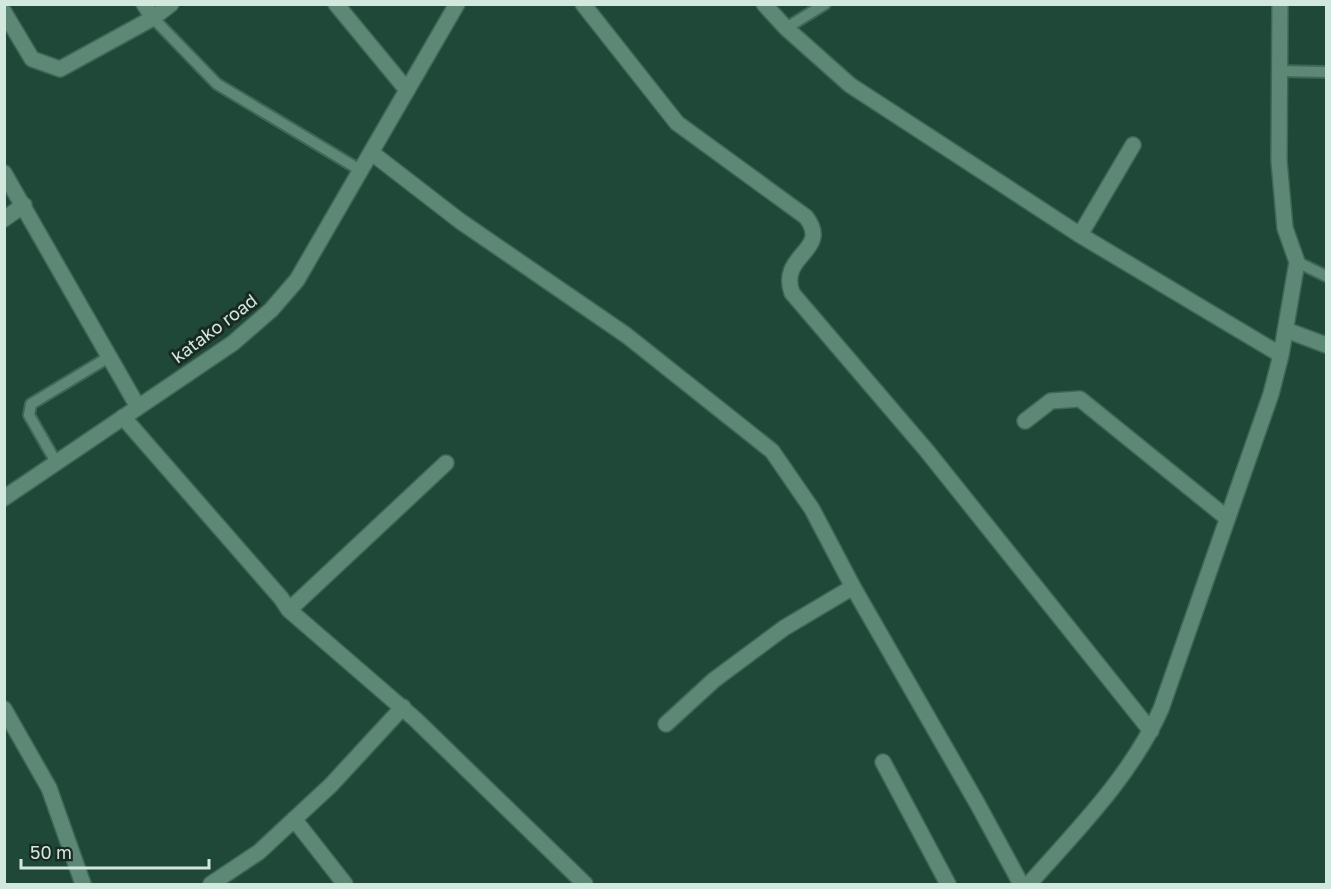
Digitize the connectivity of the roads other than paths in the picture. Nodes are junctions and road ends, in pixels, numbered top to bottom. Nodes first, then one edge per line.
1 (144, 4) edge
2 (171, 4) edge
3 (336, 4) edge
4 (457, 4) edge
5 (583, 4) edge
6 (764, 4) edge
7 (825, 4) edge
8 (1280, 4) edge
9 (4, 12) edge
10 (153, 18) junction
11 (786, 28) junction
12 (1280, 70) junction
13 (1326, 72) edge
14 (407, 90) junction
15 (1133, 145) dead end
16 (372, 153) junction
17 (360, 170) junction
18 (4, 173) edge
19 (24, 205) junction
20 (4, 219) edge
21 (1080, 235) junction
22 (1297, 262) junction
23 (1326, 276) edge
24 (1286, 330) junction
25 (1326, 345) edge
26 (1281, 355) junction
27 (109, 357) junction
28 (138, 407) junction
29 (123, 417) junction
30 (1026, 422) dead end
31 (56, 462) junction
32 (446, 464) dead end
33 (4, 498) edge
34 (1227, 518) junction
35 (854, 587) junction
36 (289, 610) junction
37 (403, 707) junction
38 (4, 709) edge
39 (666, 724) dead end
40 (1151, 731) junction
41 (883, 762) dead end
42 (294, 819) junction
43 (83, 885) edge
44 (211, 885) edge
45 (345, 885) edge
46 (585, 885) edge
47 (948, 885) edge
48 (1021, 885) edge
49 (1029, 885) edge

1 - 10 street
2 - 10 street
3 - 14 street
4 - 14 street, katako road
5 - 40 street
6 - 11 street
7 - 11 lane
8 - 12 street
9 - 10 street
10 - 17 lane
11 - 21 street
12 - 13 lane
12 - 22 street
14 - 16 street, katako road
15 - 21 street
16 - 17 street, katako road
16 - 35 street
17 - 28 street, katako road
18 - 19 street
19 - 20 street
19 - 27 street
21 - 26 street
22 - 23 lane
22 - 24 street
24 - 25 street
24 - 26 street
26 - 34 street
27 - 28 street
27 - 31 lane
28 - 29 street, katako road
29 - 31 street, katako road
29 - 36 street
30 - 34 street
31 - 33 street, katako road
32 - 36 street
34 - 40 street
35 - 39 street
35 - 48 street
36 - 37 street
37 - 42 street
37 - 46 street
38 - 43 street
40 - 49 street
41 - 47 street
42 - 44 street
42 - 45 street

